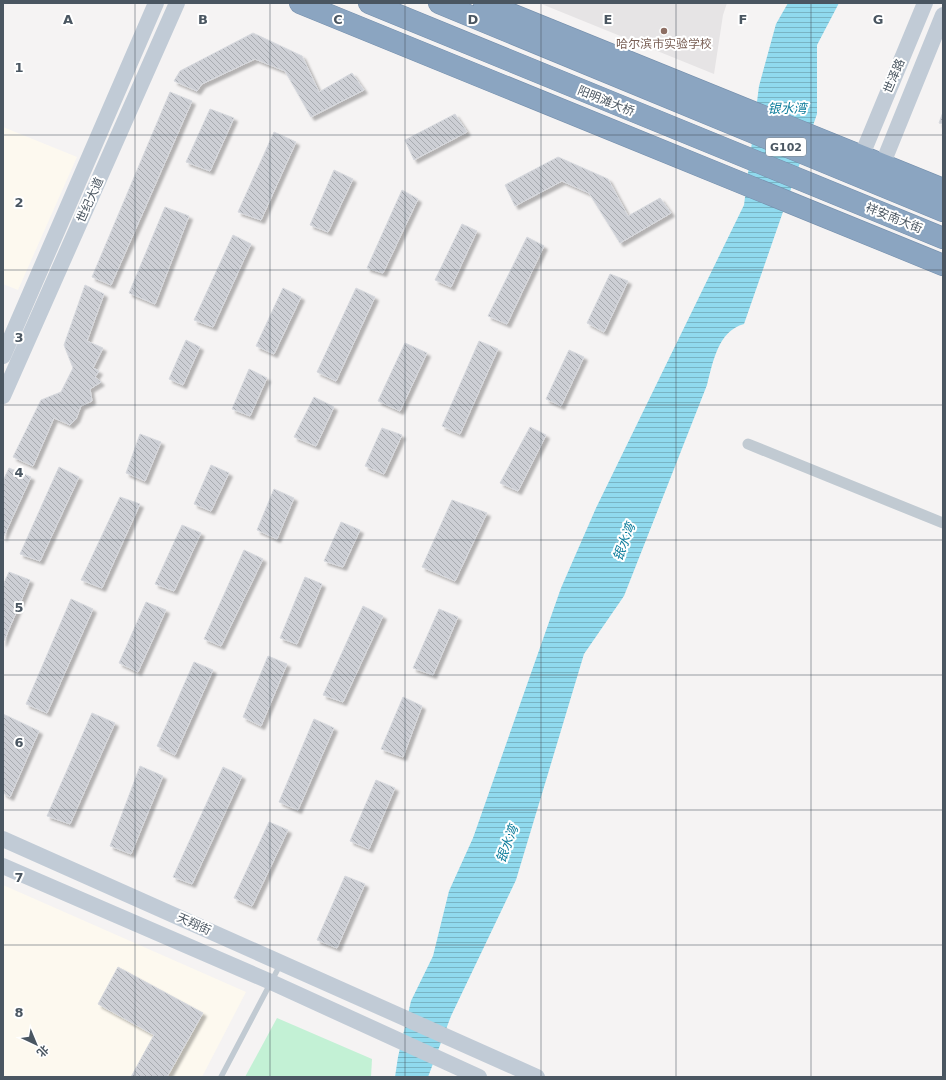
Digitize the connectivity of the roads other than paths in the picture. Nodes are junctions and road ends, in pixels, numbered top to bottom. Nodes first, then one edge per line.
1 (156, 3) edge
2 (177, 3) edge
3 (300, 3) edge
4 (369, 3) edge
5 (439, 3) edge
6 (484, 3) edge
7 (501, 3) edge
8 (925, 3) edge
9 (943, 15) edge
10 (726, 106) junction
11 (823, 137) junction
12 (864, 150) junction
13 (885, 158) junction
14 (943, 182) edge
15 (943, 190) edge
16 (844, 197) joint
17 (943, 211) edge
18 (943, 238) edge
19 (943, 265) edge
20 (3, 356) edge
21 (3, 396) edge
22 (748, 444) dead end
23 (943, 523) edge
24 (3, 839) edge
25 (3, 866) edge
26 (282, 963) junction
27 (271, 982) junction
28 (220, 1077) edge
29 (479, 1077) edge
30 (537, 1077) edge

1 - 20 main road, 世纪大道
2 - 21 main road, 世纪大道
3 - 19 highway
4 - 16 highway, 阳明滩大桥 / G102
5 - 10 highway
6 - 10 highway
7 - 10 highway
8 - 12 main road, 世泽路
9 - 13 main road, 世泽路
10 - 11 highway
10 - 17 highway, 祥安南大街 / G102
11 - 12 highway
11 - 15 highway
12 - 13 highway
13 - 14 highway
16 - 18 highway, 祥安南大街 / G102
22 - 23 street
24 - 26 main road, 天翔街
25 - 27 main road, 天翔街
26 - 27 lane
26 - 30 main road, 天翔街
27 - 28 lane
27 - 29 main road, 天翔街

